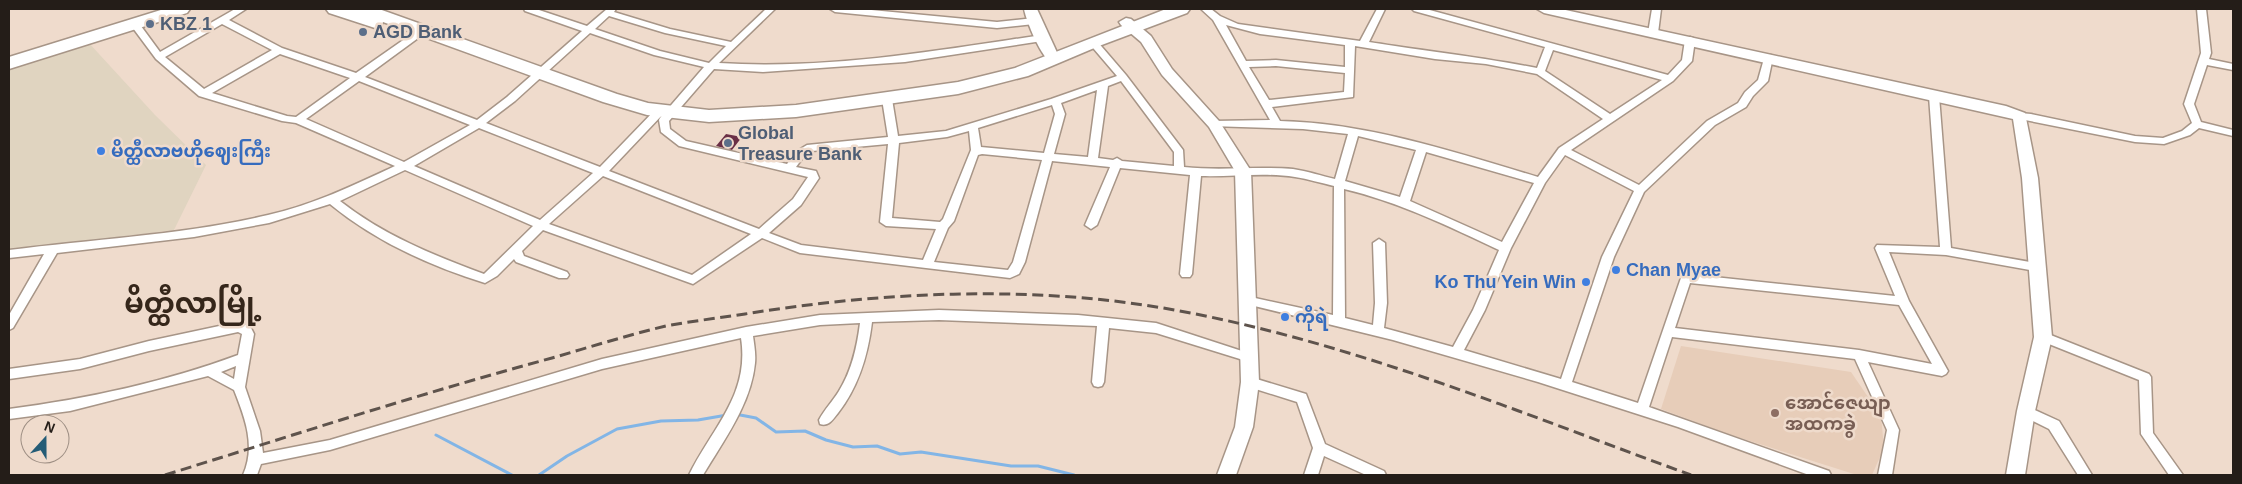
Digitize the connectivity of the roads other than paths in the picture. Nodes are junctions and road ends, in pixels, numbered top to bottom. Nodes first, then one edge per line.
1 (158, 9) edge
2 (181, 9) edge
3 (241, 9) edge
4 (335, 9) edge
5 (363, 9) edge
6 (528, 9) edge
7 (771, 9) edge
8 (836, 9) edge
9 (1162, 9) edge
10 (1181, 9) edge
11 (1206, 9) edge
12 (1381, 9) edge
13 (1417, 9) edge
14 (1544, 9) edge
15 (1656, 9) edge
16 (2201, 9) edge
17 (610, 11) edge
18 (1032, 15) edge
19 (1217, 18) junction
20 (221, 20) junction
21 (136, 24) junction
22 (1130, 24) junction
23 (590, 29) junction
24 (1653, 33) junction
25 (418, 34) junction
26 (1690, 40) junction
27 (1093, 42) junction
28 (1350, 42) junction
29 (1363, 44) junction
30 (734, 45) junction
31 (1550, 46) junction
32 (1048, 49) junction
33 (279, 50) junction
34 (9, 57) edge
35 (159, 57) junction
36 (1768, 57) junction
37 (2204, 61) junction
38 (9, 63) edge
39 (1243, 64) junction
40 (710, 66) junction
41 (2233, 67) edge
42 (1349, 70) junction
43 (1540, 72) junction
44 (536, 76) junction
45 (357, 77) junction
46 (1123, 77) junction
47 (1670, 79) junction
48 (1103, 83) junction
49 (203, 94) junction
50 (1934, 96) junction
51 (887, 99) junction
52 (1055, 100) junction
53 (859, 101) junction
54 (1266, 104) junction
55 (662, 115) junction
56 (2020, 116) junction
57 (1609, 118) junction
58 (298, 120) junction
59 (1214, 124) junction
60 (1277, 124) junction
61 (2197, 124) junction
62 (477, 125) junction
63 (973, 126) junction
64 (1354, 132) junction
65 (2233, 133) edge
66 (894, 140) junction
67 (1422, 149) junction
68 (1562, 150) junction
69 (977, 152) junction
70 (1050, 156) junction
71 (1093, 160) junction
72 (1117, 162) junction
73 (405, 166) junction
74 (789, 169) junction
75 (1179, 169) junction
76 (602, 171) junction
77 (1243, 171) junction
78 (1196, 172) junction
79 (1540, 180) junction
80 (1339, 184) junction
81 (1640, 190) junction
82 (332, 200) junction
83 (1404, 202) junction
84 (541, 225) junction
85 (1091, 225) dead end
86 (943, 226) junction
87 (760, 234) junction
88 (1379, 243) dead end
89 (1505, 248) junction
90 (53, 249) junction
91 (516, 251) junction
92 (1946, 251) junction
93 (9, 254) edge
94 (927, 265) junction
95 (2036, 267) junction
96 (1186, 274) dead end
97 (563, 275) dead end
98 (1246, 300) junction
99 (1903, 301) junction
100 (867, 319) junction
101 (1339, 320) junction
102 (1103, 322) junction
103 (9, 325) edge
104 (1378, 331) junction
105 (746, 332) junction
106 (1668, 332) junction
107 (2043, 337) junction
108 (1456, 353) junction
109 (1859, 355) junction
110 (244, 358) junction
111 (1249, 360) junction
112 (209, 371) junction
113 (9, 374) edge
114 (1098, 382) dead end
115 (1250, 382) junction
116 (1565, 386) junction
117 (239, 387) junction
118 (1642, 409) junction
119 (2026, 411) junction
120 (9, 414) edge
121 (825, 420) dead end
122 (1320, 448) junction
123 (255, 460) junction
124 (250, 475) edge
125 (696, 475) edge
126 (1227, 475) edge
127 (1311, 475) edge
128 (1379, 475) edge
129 (1824, 475) edge
130 (1885, 475) edge
131 (2016, 475) edge
132 (2085, 475) edge
133 (2176, 475) edge

1 - 34 highway
2 - 21 highway
3 - 20 street
4 - 25 highway
5 - 25 highway
6 - 23 street
7 - 30 street
8 - 18 street
9 - 22 highway
10 - 22 highway
11 - 19 street
12 - 29 street
13 - 31 street
14 - 24 street
15 - 24 street
16 - 37 street
17 - 23 street
17 - 30 street
18 - 32 street
19 - 28 street
19 - 39 street
20 - 33 street
20 - 35 street
21 - 35 street
21 - 38 highway
22 - 27 highway
22 - 32 highway
22 - 59 street
23 - 40 street
23 - 44 street
24 - 26 street
25 - 44 highway
25 - 45 street
26 - 36 street
26 - 47 street
27 - 32 highway
27 - 46 street
28 - 29 street
28 - 42 street
29 - 43 street
30 - 40 street
31 - 43 street
31 - 47 street
32 - 40 street
32 - 51 highway
32 - 53 highway
33 - 45 street
33 - 49 street
35 - 49 street
36 - 50 street
36 - 81 street
37 - 41 street
37 - 61 street
39 - 42 street
39 - 54 street
40 - 55 street
42 - 54 street
43 - 57 street
44 - 55 highway
44 - 62 street
45 - 58 street
45 - 62 street
46 - 48 street
46 - 75 street
47 - 57 street
48 - 52 street
48 - 71 street
49 - 58 street
50 - 56 street
50 - 92 street
51 - 53 highway
51 - 66 street
52 - 63 street
52 - 70 street
53 - 55 highway
54 - 60 street
55 - 74 street
55 - 76 street
56 - 61 street
56 - 95 street
57 - 68 street
58 - 73 street
59 - 60 street
59 - 77 street
60 - 64 street
61 - 65 street
62 - 73 street
62 - 76 street
63 - 66 street
63 - 69 street
64 - 67 street
64 - 80 street
66 - 74 street
66 - 86 street
67 - 79 street
67 - 83 street
68 - 79 street
68 - 81 street
69 - 70 street
69 - 86 street
70 - 71 street
70 - 94 street
71 - 72 street
72 - 75 street
72 - 85 street
73 - 82 street
73 - 84 street
74 - 87 street
75 - 78 street
76 - 84 street
76 - 87 street
77 - 78 street
77 - 80 street
77 - 98 street
78 - 96 street
79 - 89 street
80 - 83 street
80 - 101 street
81 - 116 street
82 - 90 street
82 - 91 street
83 - 89 street
84 - 87 street
84 - 91 street
86 - 94 street
87 - 94 street
88 - 104 street
89 - 108 street
90 - 93 street
90 - 103 street
91 - 97 street
92 - 95 street
92 - 99 street
95 - 107 street
98 - 101 street
98 - 111 street
99 - 106 street
99 - 109 street
100 - 102 street
100 - 105 street
100 - 121 street
101 - 104 street
102 - 111 street
102 - 114 street
104 - 108 street
105 - 123 street
105 - 125 street
106 - 109 street
106 - 118 street
107 - 119 street
107 - 133 street
108 - 116 street
109 - 130 street
110 - 112 street
110 - 113 street
110 - 117 street
111 - 115 street
112 - 117 street
112 - 120 street
115 - 122 street
115 - 126 street
116 - 118 street
117 - 123 street
118 - 129 street
119 - 131 street
119 - 132 street
122 - 127 street
122 - 128 street
123 - 124 street

